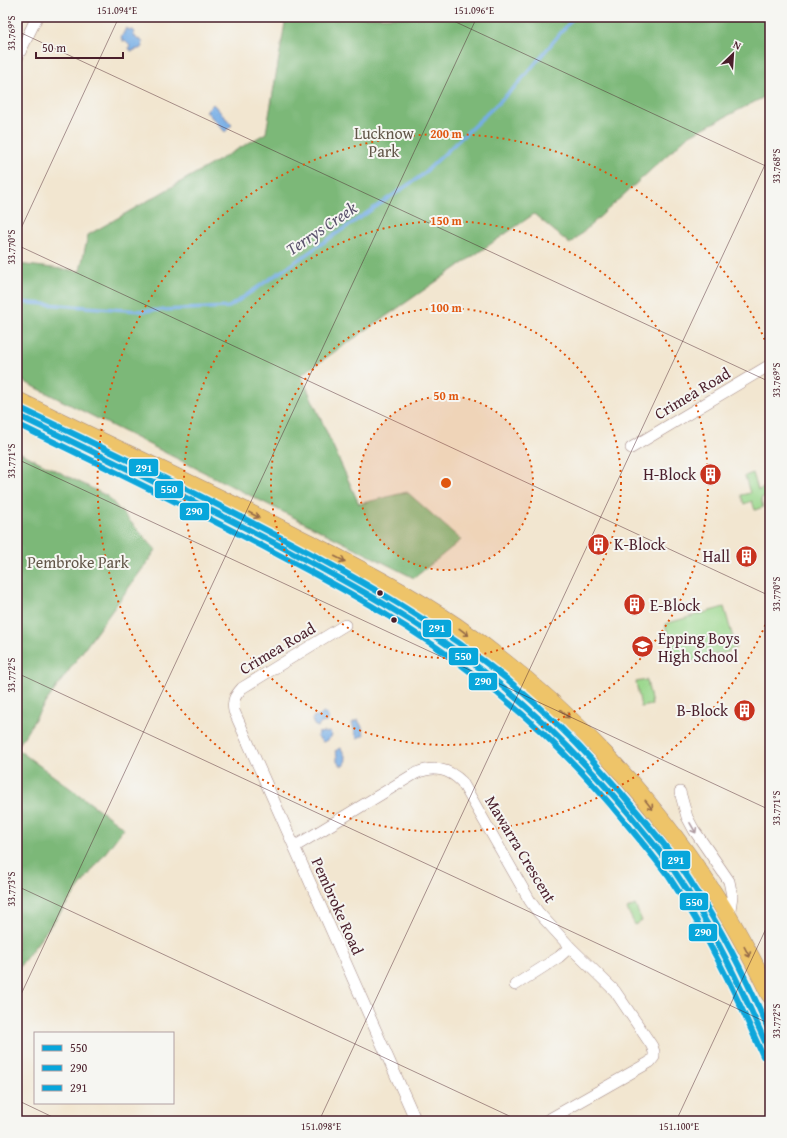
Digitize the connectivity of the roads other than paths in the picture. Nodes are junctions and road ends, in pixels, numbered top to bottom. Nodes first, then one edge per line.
1 (37, 17) edge
2 (17, 58) edge
3 (770, 365) edge
4 (17, 400) edge
5 (17, 415) edge
6 (631, 448) dead end
7 (346, 625) dead end
8 (232, 704) joint
9 (680, 792) dead end
10 (294, 847) junction
11 (729, 917) junction
12 (570, 947) junction
13 (515, 985) dead end
14 (770, 994) edge
15 (770, 1052) edge
16 (416, 1121) edge
17 (546, 1121) edge

1 - 2 street
3 - 6 street, Crimea Road
4 -> 11 main road
5 - 15 main road
7 - 8 street, Crimea Road
8 - 10 street, Pembroke Road
9 -> 11 street
10 - 12 street, Mawarra Crescent
10 - 16 street, Pembroke Road
11 -> 14 main road
12 - 13 street
12 - 17 street, Mawarra Crescent

